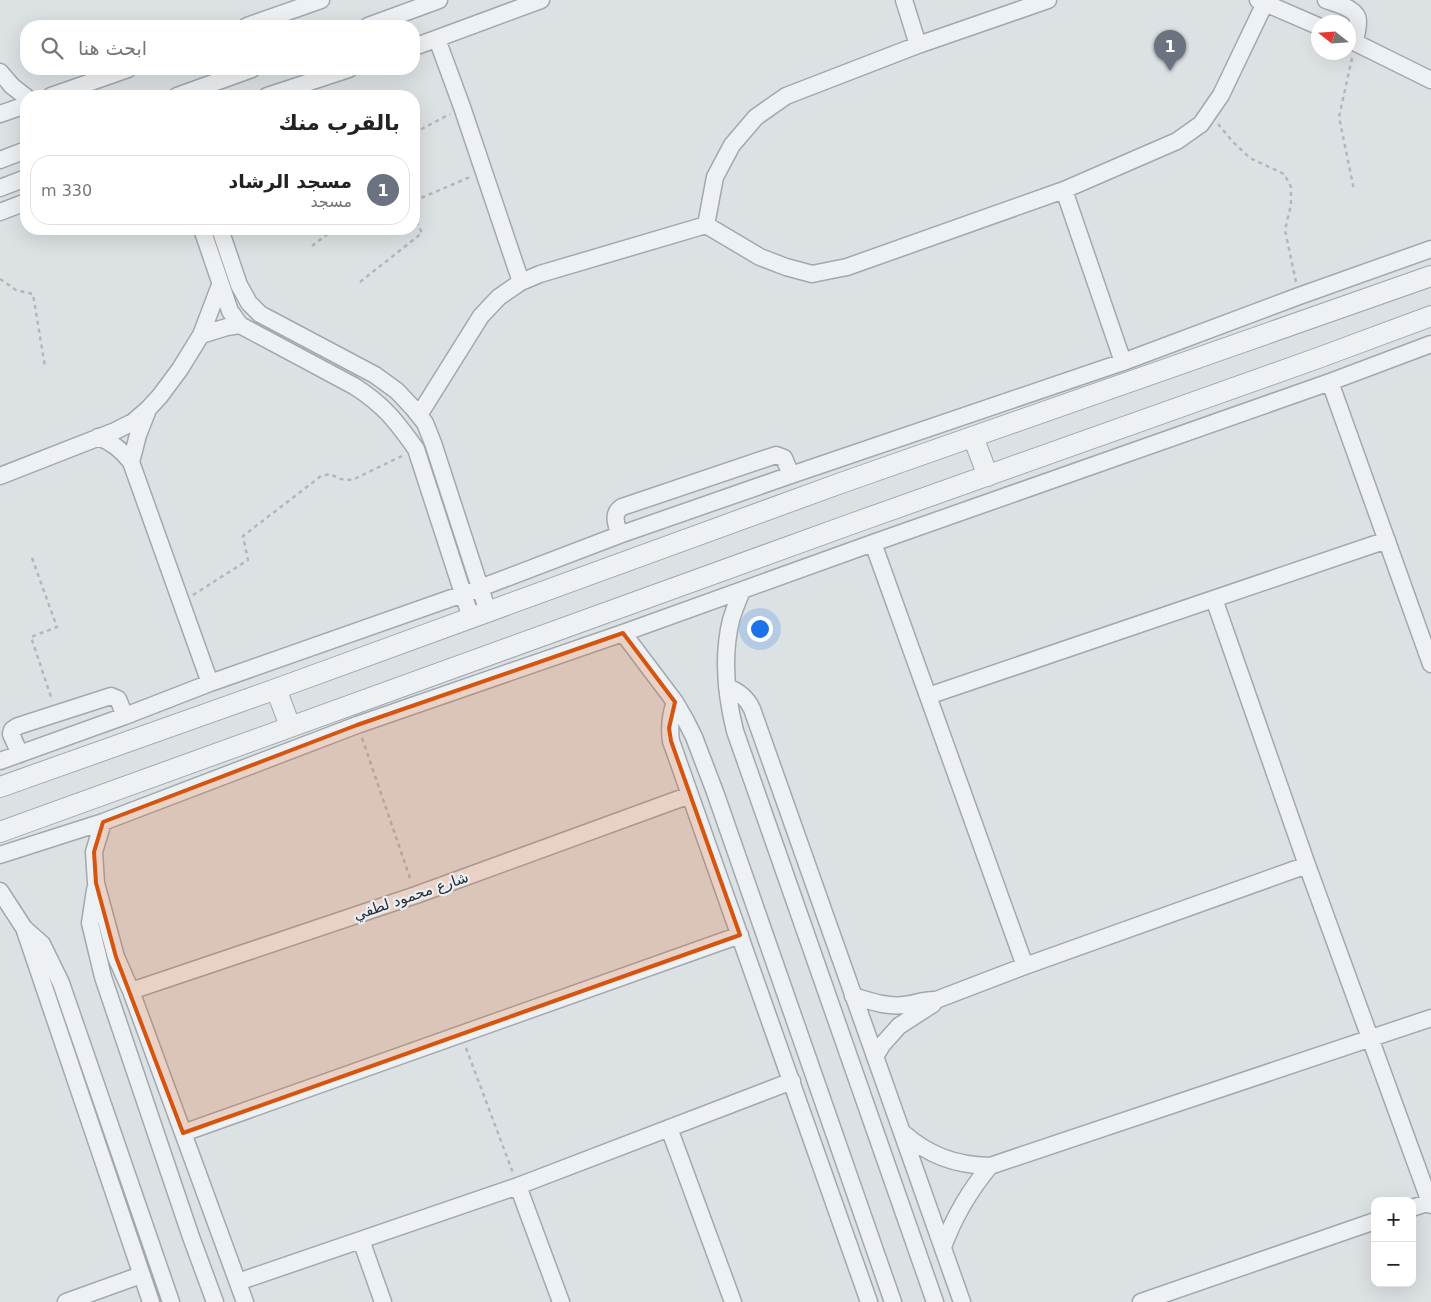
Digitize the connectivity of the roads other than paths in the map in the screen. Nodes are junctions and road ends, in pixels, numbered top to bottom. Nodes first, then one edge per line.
1 (321, 0) edge
2 (439, 0) edge
3 (541, 0) edge
4 (904, 0) edge
5 (1048, 0) edge
6 (1326, 0) edge
7 (1261, 2) edge
8 (264, 20) edge
9 (384, 20) edge
10 (1311, 23) edge
11 (1356, 27) edge
12 (437, 39) junction
13 (1356, 42) edge
14 (420, 45) edge
15 (918, 45) junction
16 (0, 72) edge
17 (111, 75) edge
18 (235, 75) edge
19 (331, 75) edge
20 (1431, 80) edge
21 (68, 90) edge
22 (194, 90) edge
23 (285, 90) edge
24 (20, 92) edge
25 (20, 107) edge
26 (0, 114) edge
27 (20, 152) edge
28 (0, 160) edge
29 (20, 180) edge
30 (0, 188) edge
31 (1064, 190) junction
32 (20, 204) edge
33 (0, 212) edge
34 (706, 224) junction
35 (204, 235) edge
36 (222, 235) edge
37 (1431, 249) edge
38 (1431, 276) edge
39 (521, 282) junction
40 (220, 285) junction
41 (1431, 316) edge
42 (240, 325) junction
43 (200, 335) junction
44 (310, 340) junction
45 (1431, 344) edge
46 (300, 358) junction
47 (350, 362) junction
48 (1124, 362) junction
49 (340, 379) junction
50 (1330, 382) junction
51 (148, 409) junction
52 (419, 415) junction
53 (98, 437) junction
54 (973, 437) junction
55 (131, 462) junction
56 (791, 475) junction
57 (0, 476) edge
58 (988, 476) junction
59 (619, 534) junction
60 (1387, 540) junction
61 (874, 543) junction
62 (480, 588) junction
63 (742, 591) junction
64 (464, 594) junction
65 (1214, 599) junction
66 (479, 615) junction
67 (623, 633) junction
68 (1431, 664) edge
69 (210, 683) junction
70 (727, 687) junction
71 (276, 689) junction
72 (928, 696) junction
73 (675, 702) junction
74 (126, 716) junction
75 (290, 726) junction
76 (20, 754) junction
77 (0, 761) edge
78 (0, 786) edge
79 (690, 795) junction
80 (103, 822) junction
81 (0, 832) edge
82 (0, 855) edge
83 (1307, 865) junction
84 (96, 883) junction
85 (0, 891) edge
86 (24, 928) junction
87 (740, 935) junction
88 (1024, 966) junction
89 (131, 991) junction
90 (854, 996) junction
91 (936, 1000) junction
92 (1431, 1018) edge
93 (1370, 1038) junction
94 (875, 1057) junction
95 (792, 1081) junction
96 (669, 1128) junction
97 (902, 1132) junction
98 (183, 1133) junction
99 (990, 1166) junction
100 (518, 1186) junction
101 (1430, 1204) edge
102 (1416, 1207) edge
103 (1371, 1222) edge
104 (361, 1240) junction
105 (942, 1247) junction
106 (141, 1275) junction
107 (238, 1282) junction
108 (66, 1302) edge
109 (151, 1302) edge
110 (171, 1302) edge
111 (215, 1302) edge
112 (245, 1302) edge
113 (383, 1302) edge
114 (561, 1302) edge
115 (733, 1302) edge
116 (869, 1302) edge
117 (893, 1302) edge
118 (935, 1302) edge
119 (962, 1302) edge
120 (1142, 1302) edge

1 - 8 street
2 - 9 street
3 - 12 street
4 - 15 street
5 - 15 street
6 - 11 street
7 - 10 street
7 - 31 street
12 - 14 street
12 - 39 street
13 - 20 street
15 - 34 street
16 - 24 street
17 - 21 street
18 - 22 street
19 - 23 street
25 - 26 street
27 - 28 street
29 - 30 street
31 - 34 street
31 - 48 street
32 - 33 street
34 - 39 street
35 - 40 street
36 - 44 street
37 - 48 street
38 - 54 street
39 - 52 street
40 - 42 street
40 - 43 street
41 - 58 street
42 - 43 street
42 - 46 street
43 - 51 street
44 - 46 street
44 - 47 street
45 - 50 street
46 - 49 street
47 - 49 street
47 - 52 street
48 - 56 street
49 - 64 street
50 - 60 street
50 - 61 street
51 - 53 street
51 - 55 street
52 - 62 street
53 - 55 street
53 - 57 street
54 - 58 street
54 - 66 street
55 - 69 street
56 - 59 street
56 - 59 street
58 - 75 street
59 - 62 street
60 - 65 street
60 - 68 street
61 - 63 street
61 - 72 street
62 - 64 street
62 - 66 street
63 - 67 street
63 - 70 street
64 - 66 street
64 - 69 street
65 - 72 street
65 - 83 street
66 - 71 street
67 - 73 street
67 - 80 street
69 - 74 street
70 - 90 street
70 - 118 street
71 - 75 street
71 - 78 street
72 - 88 street
73 - 79 street
73 - 117 street
74 - 76 street
74 - 76 street
75 - 81 street
76 - 77 street
79 - 87 street
79 - 89 street, شارع محمود لطفي
80 - 82 street
80 - 84 street
83 - 88 street
83 - 93 street
84 - 89 street
84 - 111 street
85 - 86 street
86 - 106 street
86 - 110 street
87 - 95 street
87 - 98 street
88 - 91 street
89 - 98 street
90 - 91 street
90 - 94 street
91 - 94 street
92 - 93 street
93 - 99 street
93 - 101 street
94 - 97 street
95 - 96 street
95 - 116 street
96 - 100 street
96 - 115 street
97 - 99 street
97 - 105 street
98 - 107 street
99 - 105 street
100 - 104 street
100 - 114 street
101 - 102 street
103 - 120 street
104 - 107 street
104 - 113 street
105 - 119 street
106 - 108 street
106 - 109 street
107 - 112 street

